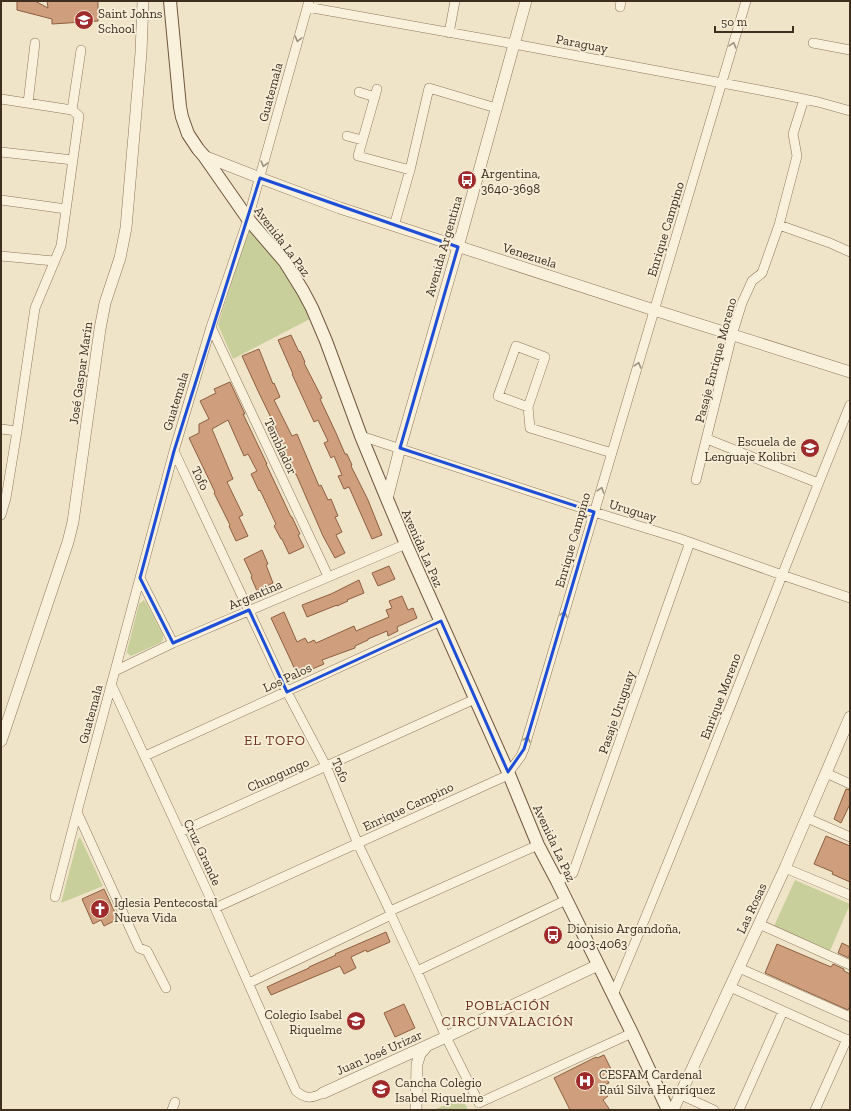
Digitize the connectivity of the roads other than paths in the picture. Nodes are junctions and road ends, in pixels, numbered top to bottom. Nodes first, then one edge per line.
1 (143, 1) edge
2 (170, 1) edge
3 (456, 1) edge
4 (526, 1) edge
5 (746, 1) edge
6 (308, 4) edge
7 (449, 33) junction
8 (813, 42) dead end
9 (35, 43) dead end
10 (514, 44) junction
11 (81, 50) dead end
12 (850, 50) edge
13 (723, 83) junction
14 (359, 92) dead end
15 (1, 99) edge
16 (804, 99) junction
17 (28, 103) junction
18 (496, 108) junction
19 (72, 110) junction
20 (850, 111) edge
21 (348, 136) dead end
22 (362, 140) junction
23 (1, 152) edge
24 (204, 156) junction
25 (73, 160) junction
26 (410, 170) junction
27 (260, 178) junction
28 (1, 200) edge
29 (66, 209) junction
30 (248, 219) junction
31 (779, 225) junction
32 (394, 226) junction
33 (458, 247) junction
34 (850, 252) edge
35 (1, 256) edge
36 (54, 262) junction
37 (654, 310) junction
38 (211, 328) junction
39 (732, 334) junction
40 (850, 372) edge
41 (850, 405) edge
42 (528, 407) junction
43 (1, 429) edge
44 (17, 431) junction
45 (361, 436) junction
46 (707, 439) junction
47 (400, 448) junction
48 (174, 450) junction
49 (612, 453) junction
50 (696, 480) dead end
51 (5, 482) edge
52 (818, 483) junction
53 (387, 499) junction
54 (594, 512) junction
55 (1, 514) edge
56 (690, 542) junction
57 (406, 544) junction
58 (782, 575) junction
59 (328, 576) junction
60 (140, 578) junction
61 (850, 598) edge
62 (249, 610) junction
63 (441, 622) junction
64 (173, 643) junction
65 (115, 671) junction
66 (111, 684) junction
67 (287, 692) junction
68 (475, 698) junction
69 (850, 717) edge
70 (848, 728) edge
71 (1, 742) edge
72 (145, 756) junction
73 (326, 766) junction
74 (508, 772) junction
75 (826, 773) junction
76 (850, 784) edge
77 (77, 812) junction
78 (807, 818) junction
79 (180, 832) junction
80 (850, 837) edge
81 (358, 844) junction
82 (538, 845) junction
83 (785, 868) junction
84 (557, 881) junction
85 (850, 895) edge
86 (55, 898) dead end
87 (566, 900) junction
88 (215, 908) junction
89 (390, 913) junction
90 (759, 924) junction
91 (598, 965) junction
92 (850, 965) edge
93 (739, 968) junction
94 (417, 971) junction
95 (249, 982) junction
96 (730, 987) junction
97 (166, 988) dead end
98 (613, 995) junction
99 (784, 1011) junction
100 (850, 1016) edge
101 (632, 1033) junction
102 (446, 1037) junction
103 (849, 1040) edge
104 (430, 1044) junction
105 (323, 1092) joint
106 (680, 1095) junction
107 (416, 1110) edge
108 (668, 1110) edge
109 (673, 1110) edge
110 (714, 1110) edge
111 (740, 1110) edge
112 (815, 1110) edge

1 - 71 street, José Gaspar Marín
2 - 24 main road, Avenida La Paz
3 - 7 street
4 - 10 street, Avenida Argentina
13 -> 5 street, Enrique Campino
6 - 7 street, Paraguay
6 -> 27 street, Guatemala
7 - 10 street, Paraguay
8 - 12 street
9 - 17 street
10 - 13 street, Paraguay
10 - 18 street, Avenida Argentina
11 - 19 street
13 - 16 street, Paraguay
13 - 37 street, Enrique Campino
14 - 22 street
15 - 17 street
16 - 20 street, Paraguay
16 - 31 street, Pasaje Enrique Moreno
17 - 19 street
18 - 26 street
18 - 33 street, Avenida Argentina
19 - 25 street
21 - 22 street
22 - 26 street
23 - 25 street
24 - 27 street, Venezuela
24 - 30 main road, Avenida La Paz
25 - 29 street
26 - 32 street
27 - 30 street, Guatemala
27 - 32 street, Venezuela
28 - 29 street
29 - 36 street
30 - 38 street, Guatemala
30 - 45 main road, Avenida La Paz
31 - 34 street
31 - 39 street, Pasaje Enrique Moreno
32 - 33 street, Venezuela
33 - 37 street, Venezuela
33 - 47 street, Avenida Argentina
35 - 36 street
36 - 44 street
37 - 39 street, Venezuela
49 -> 37 street, Enrique Campino
38 - 48 street, Guatemala
38 - 59 street, Temblador
39 - 40 street, Venezuela
39 - 46 street, Pasaje Enrique Moreno
41 - 52 street, Enrique Moreno
42 - 42 street
42 - 49 street
43 - 44 street
44 - 51 street
45 - 47 street, Uruguay
45 - 53 main road, Avenida La Paz
46 - 50 street, Pasaje Enrique Moreno
46 - 52 street, Pasaje Enrique Moreno
47 - 53 street, Avenida Argentina
47 - 54 street, Uruguay
48 - 60 street, Guatemala
48 - 62 street, Tofo
54 -> 49 street, Enrique Campino
51 - 55 street
52 - 58 street, Enrique Moreno
53 - 57 main road, Avenida La Paz
54 - 56 street, Uruguay
74 -> 54 street, Enrique Campino
56 - 58 street, Uruguay
56 - 84 street, Pasaje Uruguay
57 - 59 street, Argentina
57 - 63 main road, Avenida La Paz
58 - 61 street, Uruguay
58 - 98 street, Enrique Moreno
59 - 62 street, Argentina
60 - 64 street
60 - 65 street, Guatemala
62 - 64 street, Argentina
62 - 67 street, Tofo
63 - 67 street, Los Palos
63 - 68 main road, Avenida La Paz
64 - 65 street, Argentina
65 - 66 street, Guatemala
66 - 72 street, Cruz Grande
66 - 77 street, Guatemala
67 - 72 street, Los Palos
67 - 73 street, Tofo
68 - 73 street, Chungungo
68 - 74 main road, Avenida La Paz
69 - 70 street, Las Rosas
70 - 75 street, Las Rosas
72 - 79 street, Cruz Grande
73 - 79 street, Chungungo
73 - 81 street, Tofo
74 - 81 street, Enrique Campino
74 - 82 main road, Avenida La Paz
75 - 76 street
75 - 78 street, Las Rosas
77 - 86 street, Guatemala
77 - 97 street
78 - 80 street
78 - 83 street, Las Rosas
79 - 88 street, Cruz Grande
81 - 88 street, Enrique Campino
81 - 89 street, Tofo
82 - 84 main road, Avenida La Paz
82 - 89 street
83 - 85 street
83 - 90 street, Las Rosas
84 - 87 main road, Avenida La Paz
87 - 91 main road, Avenida La Paz
87 - 94 street
88 - 95 street, Cruz Grande
89 - 94 street, Tofo
89 - 95 street
90 - 92 street
90 - 93 street, Las Rosas
91 - 98 main road, Avenida La Paz
91 - 102 street, Juan José Urizar
93 - 96 street, Las Rosas
93 - 100 street
94 - 102 street, Tofo
95 - 105 street, Cruz Grande
96 - 99 street
96 - 106 street, Las Rosas
98 - 101 main road, Avenida La Paz
99 - 103 street
99 - 111 street
101 - 102 street, Tofo
101 - 108 main road, Avenida La Paz
102 - 104 street, Juan José Urizar
103 - 112 street
104 - 105 street, Juan José Urizar
104 - 107 street
106 - 109 street, Las Rosas
106 - 110 street

